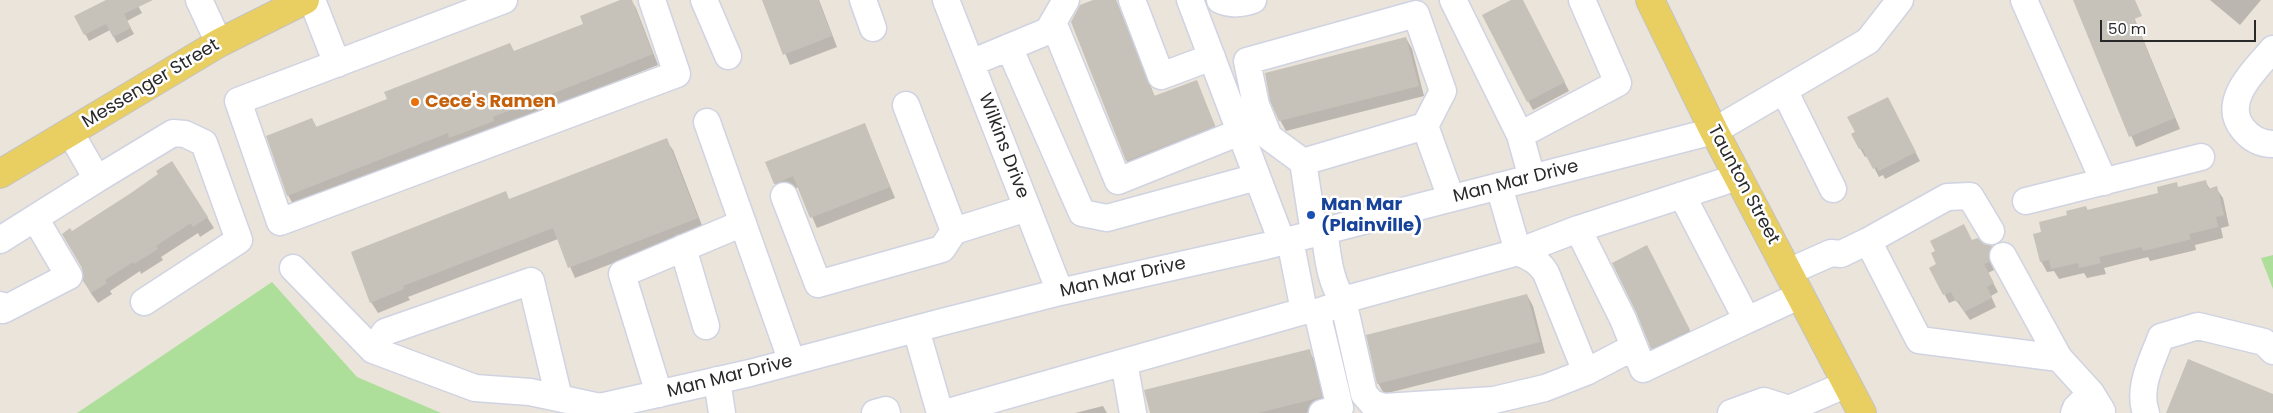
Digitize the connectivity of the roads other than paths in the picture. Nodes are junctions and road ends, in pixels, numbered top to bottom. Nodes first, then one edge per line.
1 (199, 0) edge
2 (304, 0) edge
3 (312, 0) edge
4 (504, 0) edge
5 (652, 0) edge
6 (704, 0) edge
7 (863, 0) edge
8 (946, 0) edge
9 (1066, 0) edge
10 (1132, 0) edge
11 (1190, 0) edge
12 (1220, 0) edge
13 (1253, 0) edge
14 (1453, 0) edge
15 (1582, 0) edge
16 (1650, 0) edge
17 (1900, 0) edge
18 (2024, 0) edge
19 (1053, 22) junction
20 (873, 28) dead end
21 (219, 43) junction
22 (1009, 47) junction
23 (2273, 49) edge
24 (728, 56) dead end
25 (1212, 56) junction
26 (337, 64) junction
27 (971, 64) junction
28 (1784, 90) junction
29 (906, 105) dead end
30 (707, 122) dead end
31 (1425, 126) junction
32 (1714, 131) junction
33 (70, 132) junction
34 (1240, 132) junction
35 (1520, 135) junction
36 (2273, 144) edge
37 (2201, 157) dead end
38 (1302, 162) junction
39 (0, 174) edge
40 (1257, 176) junction
41 (1738, 177) junction
42 (1532, 178) junction
43 (97, 180) junction
44 (2104, 182) junction
45 (1498, 186) junction
46 (1833, 189) dead end
47 (1682, 195) junction
48 (784, 196) dead end
49 (1451, 198) junction
50 (2026, 201) dead end
51 (1027, 208) junction
52 (35, 218) junction
53 (743, 223) junction
54 (1578, 228) junction
55 (954, 230) junction
56 (1990, 231) dead end
57 (1303, 236) junction
58 (0, 240) edge
59 (1868, 241) junction
60 (684, 248) junction
61 (1518, 252) junction
62 (2003, 256) dead end
63 (292, 268) dead end
64 (1795, 285) junction
65 (1060, 292) junction
66 (1343, 300) junction
67 (144, 302) dead end
68 (0, 305) edge
69 (1311, 312) junction
70 (1746, 320) junction
71 (706, 326) dead end
72 (916, 329) junction
73 (1634, 348) junction
74 (373, 350) junction
75 (2273, 351) edge
76 (2059, 358) junction
77 (792, 362) junction
78 (1124, 362) junction
79 (1586, 372) junction
80 (1843, 376) junction
81 (717, 380) junction
82 (659, 394) junction
83 (559, 398) junction
84 (2096, 403) edge
85 (1789, 411) edge
86 (722, 413) edge
87 (875, 413) edge
88 (887, 413) edge
89 (940, 413) edge
90 (945, 413) edge
91 (1133, 413) edge
92 (1322, 413) edge
93 (1731, 413) edge
94 (1862, 413) edge
95 (2074, 413) edge
96 (2146, 413) edge

1 - 21 street
2 - 21 main road, Messenger Street
3 - 26 street
4 - 26 street
5 - 26 street
6 - 24 street
7 - 20 street
8 - 27 street, Wilkins Drive
9 - 19 street
10 - 25 street
11 - 25 street
12 - 13 street
14 - 35 street
15 - 35 street
16 - 32 main road, Taunton Street
17 - 28 street, Man Mar Drive
18 - 44 street
19 - 22 street
19 - 34 street
21 - 33 main road, Messenger Street
22 - 27 street
22 - 40 street
23 - 36 street
25 - 34 street
27 - 51 street, Wilkins Drive
28 - 32 street, Man Mar Drive
28 - 46 street
29 - 55 street
30 - 53 street
31 - 38 street
31 - 38 street
31 - 49 street
32 - 41 main road, Taunton Street
32 - 42 street, Man Mar Drive
33 - 39 main road, Messenger Street
33 - 43 street
34 - 40 street
35 - 42 street
37 - 44 street
38 - 57 street
40 - 57 street
41 - 47 street
41 - 64 main road, Taunton Street
42 - 45 street, Man Mar Drive
43 - 52 street
43 - 67 street
44 - 50 street
45 - 49 street, Man Mar Drive
45 - 61 street
47 - 54 street
47 - 70 street
48 - 55 street
49 - 57 street, Man Mar Drive
51 - 55 street
51 - 65 street, Wilkins Drive
52 - 58 street
52 - 68 street
53 - 60 street
53 - 77 street
54 - 61 street
54 - 73 street
56 - 59 street
57 - 65 street, Man Mar Drive
57 - 66 street
57 - 69 street
59 - 64 street
59 - 76 street
60 - 71 street
60 - 82 street
61 - 66 street
61 - 79 street
62 - 76 street
63 - 74 street
64 - 70 street
64 - 80 main road, Taunton Street
65 - 72 street, Man Mar Drive
66 - 69 street
66 - 79 street
69 - 78 street
69 - 92 street
70 - 73 street
72 - 77 street, Man Mar Drive
72 - 89 street
73 - 79 street
74 - 83 street, Man Mar Drive
74 - 83 street
75 - 96 street
76 - 84 street
77 - 81 street, Man Mar Drive
78 - 90 street
78 - 91 street
80 - 85 street
80 - 94 main road, Taunton Street
81 - 82 street, Man Mar Drive
81 - 86 street
82 - 83 street, Man Mar Drive
84 - 95 street
85 - 93 street
87 - 88 street

